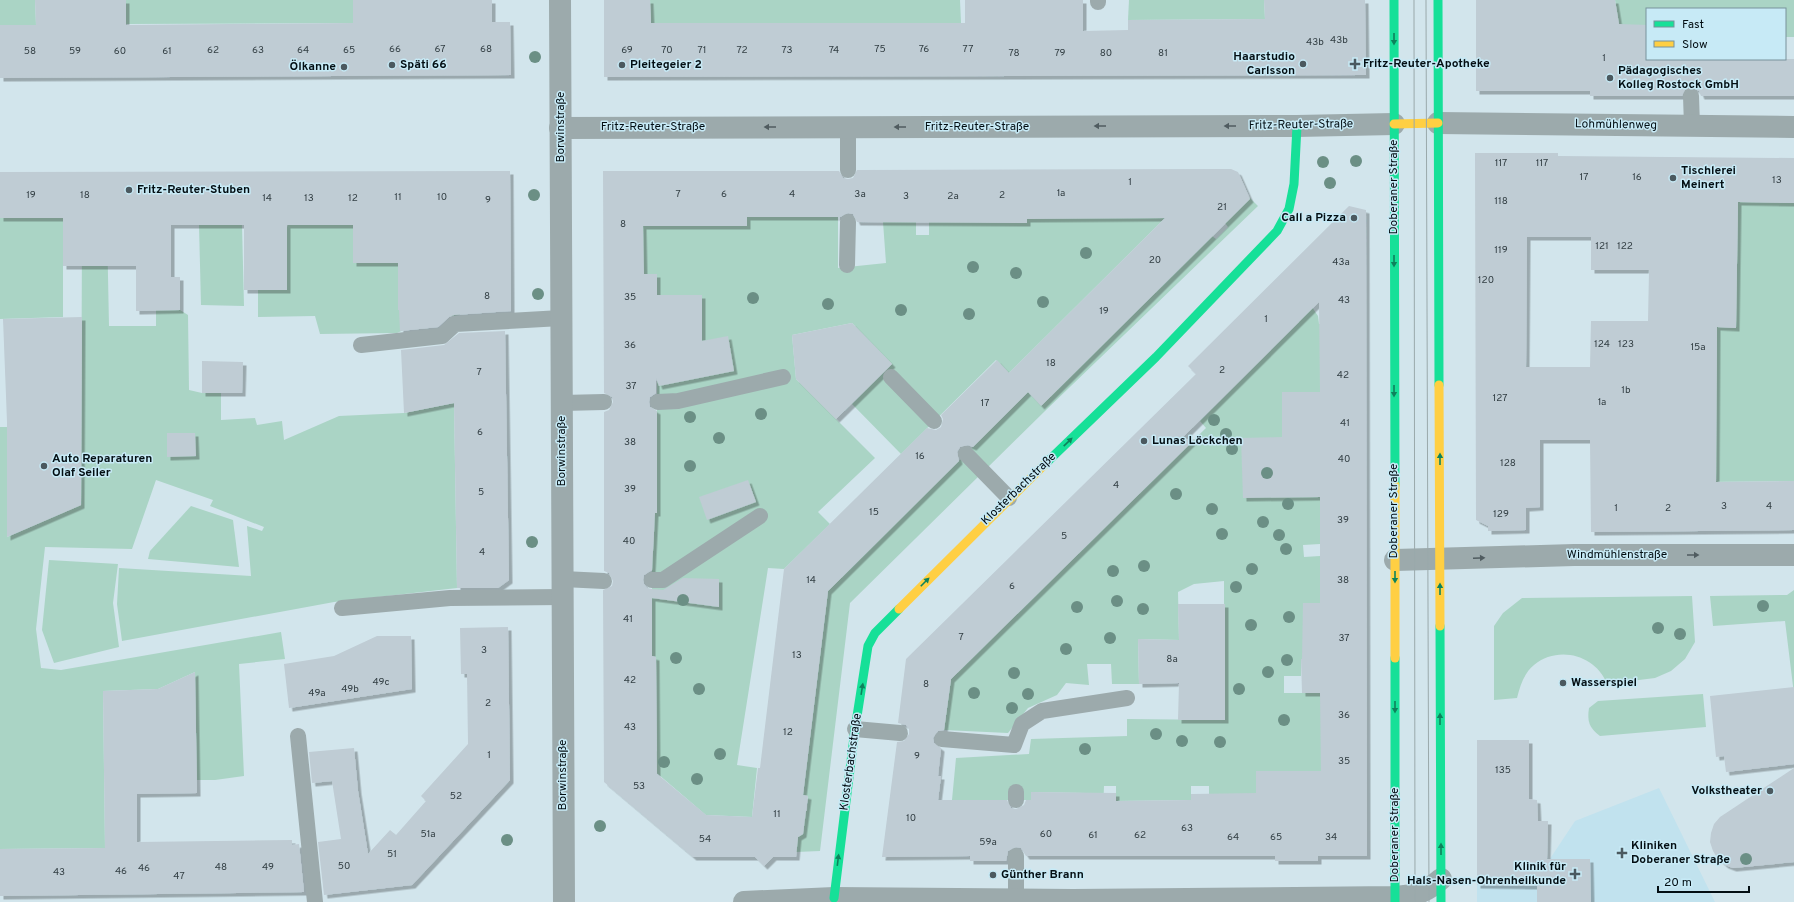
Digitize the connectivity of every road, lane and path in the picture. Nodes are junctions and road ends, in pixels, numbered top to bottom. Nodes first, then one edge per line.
1 (560, 0) edge
2 (1394, 0) edge
3 (1438, 0) edge
4 (1691, 96) dead end
5 (1438, 123) junction
6 (1394, 124) junction
7 (1297, 126) junction
8 (1692, 126) junction
9 (848, 127) junction
10 (1794, 127) edge
11 (560, 128) junction
12 (848, 170) dead end
13 (848, 222) dead end
14 (848, 265) dead end
15 (561, 318) junction
16 (361, 345) dead end
17 (783, 377) dead end
18 (891, 377) dead end
19 (604, 402) dead end
20 (658, 402) dead end
21 (562, 403) junction
22 (934, 421) dead end
23 (966, 454) dead end
24 (1009, 498) junction
25 (760, 516) dead end
26 (1794, 555) edge
27 (1440, 559) junction
28 (1394, 560) junction
29 (652, 580) dead end
30 (604, 581) dead end
31 (563, 588) junction
32 (342, 608) dead end
33 (1127, 698) dead end
34 (855, 729) junction
35 (900, 733) dead end
36 (298, 736) dead end
37 (942, 738) dead end
38 (1016, 856) dead end
39 (1441, 879) junction
40 (834, 898) junction
41 (1016, 900) junction
42 (1395, 900) edge
43 (1104, 901) edge
44 (315, 902) edge
45 (564, 902) edge
46 (744, 902) edge
47 (1441, 902) edge

1 - 11 street, Borwinstraße
2 -> 6 street, Doberaner Straße
3 - 5 street
4 - 8 lane
5 - 6 street, Doberaner Straße
5 - 8 street, Lohmühlenweg
27 -> 5 street
6 - 7 street, Fritz-Reuter-Straße
6 -> 28 street, Doberaner Straße
7 -> 9 street, Fritz-Reuter-Straße
24 -> 7 street, Klosterbachstraße
8 - 10 street, Lohmühlenweg
9 -> 11 street, Fritz-Reuter-Straße
9 - 12 lane
11 - 15 street, Borwinstraße
13 - 14 lane
15 - 16 lane
15 - 21 street, Borwinstraße
17 - 20 lane
18 - 22 lane
19 - 21 lane
21 - 31 street, Borwinstraße
23 - 24 lane
34 -> 24 street, Klosterbachstraße
25 - 29 lane
27 -> 26 street, Windmühlenstraße
27 - 28 street, Windmühlenstraße
39 -> 27 street
28 -> 42 street, Doberaner Straße
30 - 31 lane
31 - 32 lane
31 - 45 street, Borwinstraße
33 - 37 lane
34 - 35 lane
40 -> 34 street, Klosterbachstraße
36 - 44 lane
38 - 41 lane
39 - 42 street, Doberaner Straße
39 - 47 street
40 - 41 street
40 - 46 street
41 - 43 street
42 - 43 street

